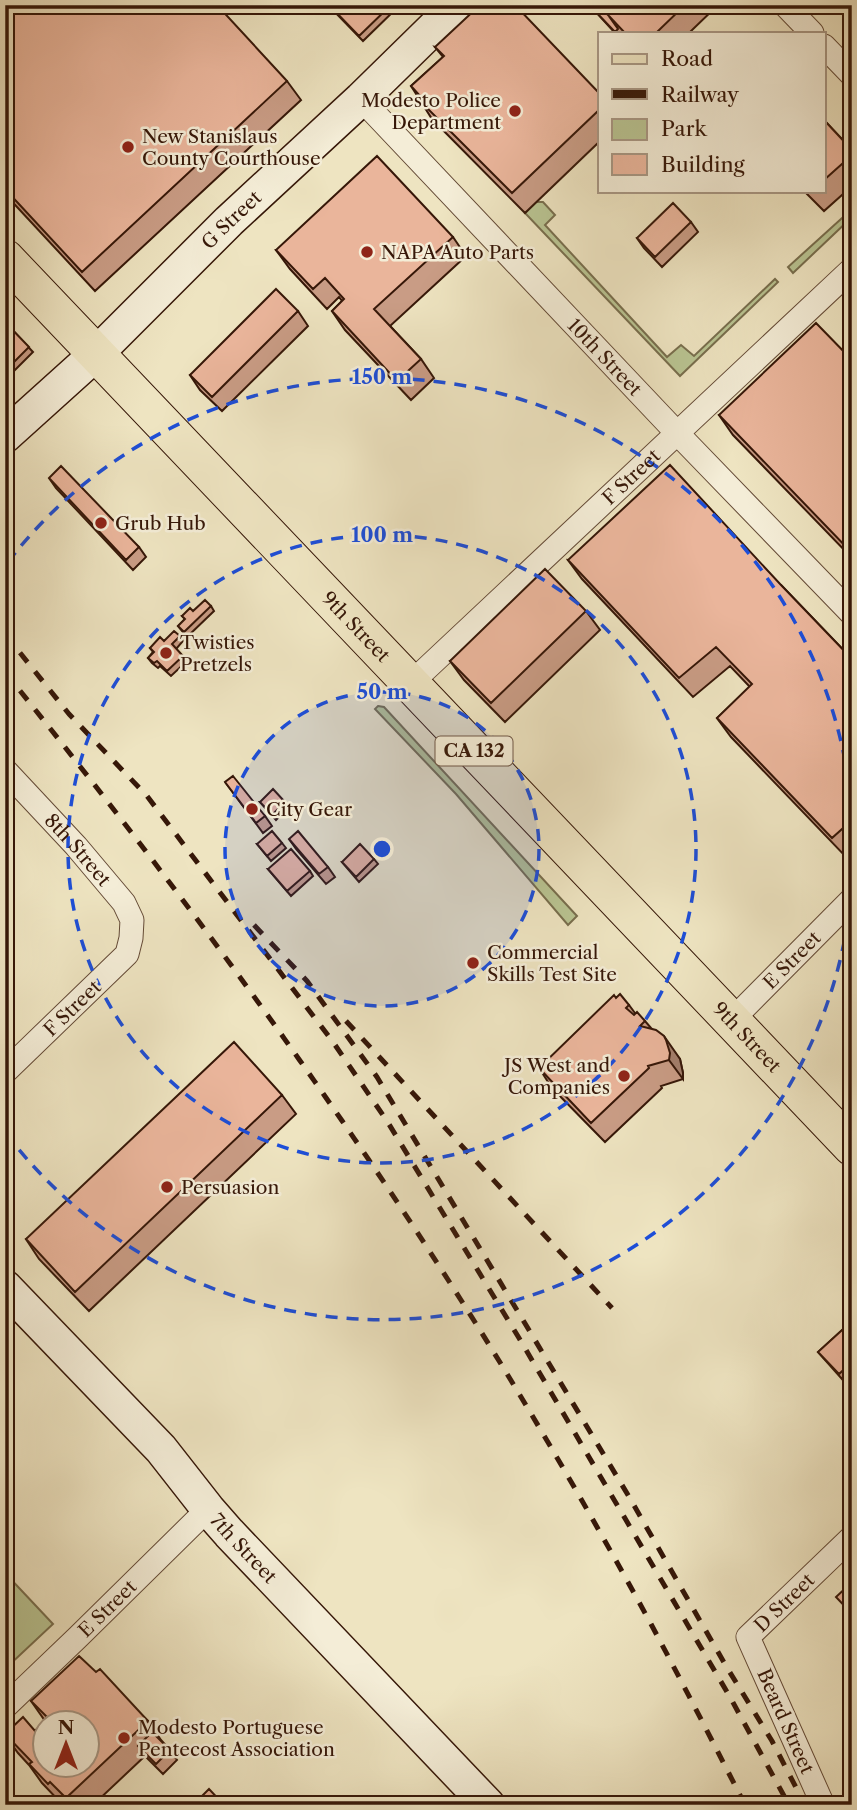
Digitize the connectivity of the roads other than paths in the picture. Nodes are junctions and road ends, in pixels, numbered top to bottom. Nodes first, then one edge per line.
1 (457, 5) edge
2 (785, 5) edge
3 (811, 32) edge
4 (826, 48) edge
5 (852, 75) edge
6 (360, 99) junction
7 (5, 258) edge
8 (852, 270) edge
9 (97, 353) junction
10 (677, 433) junction
11 (5, 436) edge
12 (852, 614) edge
13 (410, 684) junction
14 (5, 770) edge
15 (852, 899) edge
16 (131, 938) joint
17 (731, 1021) junction
18 (5, 1072) edge
19 (852, 1147) edge
20 (5, 1287) edge
21 (208, 1508) junction
22 (852, 1537) edge
23 (748, 1637) joint
24 (5, 1707) edge
25 (488, 1805) edge
26 (823, 1805) edge

1 - 6 street, G Street
2 - 3 street
4 - 5 street
6 - 9 street, G Street
6 - 10 street, 10th Street
7 - 9 main road, 9th Street / CA 132
8 - 10 street, F Street
9 - 11 street, G Street
9 - 13 main road, 9th Street / CA 132
10 - 12 street, 10th Street
10 - 13 street, F Street
13 - 17 main road, 9th Street / CA 132
14 - 16 street, 8th Street
15 - 17 street, E Street
16 - 18 street, F Street
17 - 19 main road, 9th Street / CA 132
20 - 21 street, 7th Street
21 - 24 street, E Street
21 - 25 street, 7th Street
22 - 23 street, D Street
23 - 26 street, Beard Street

